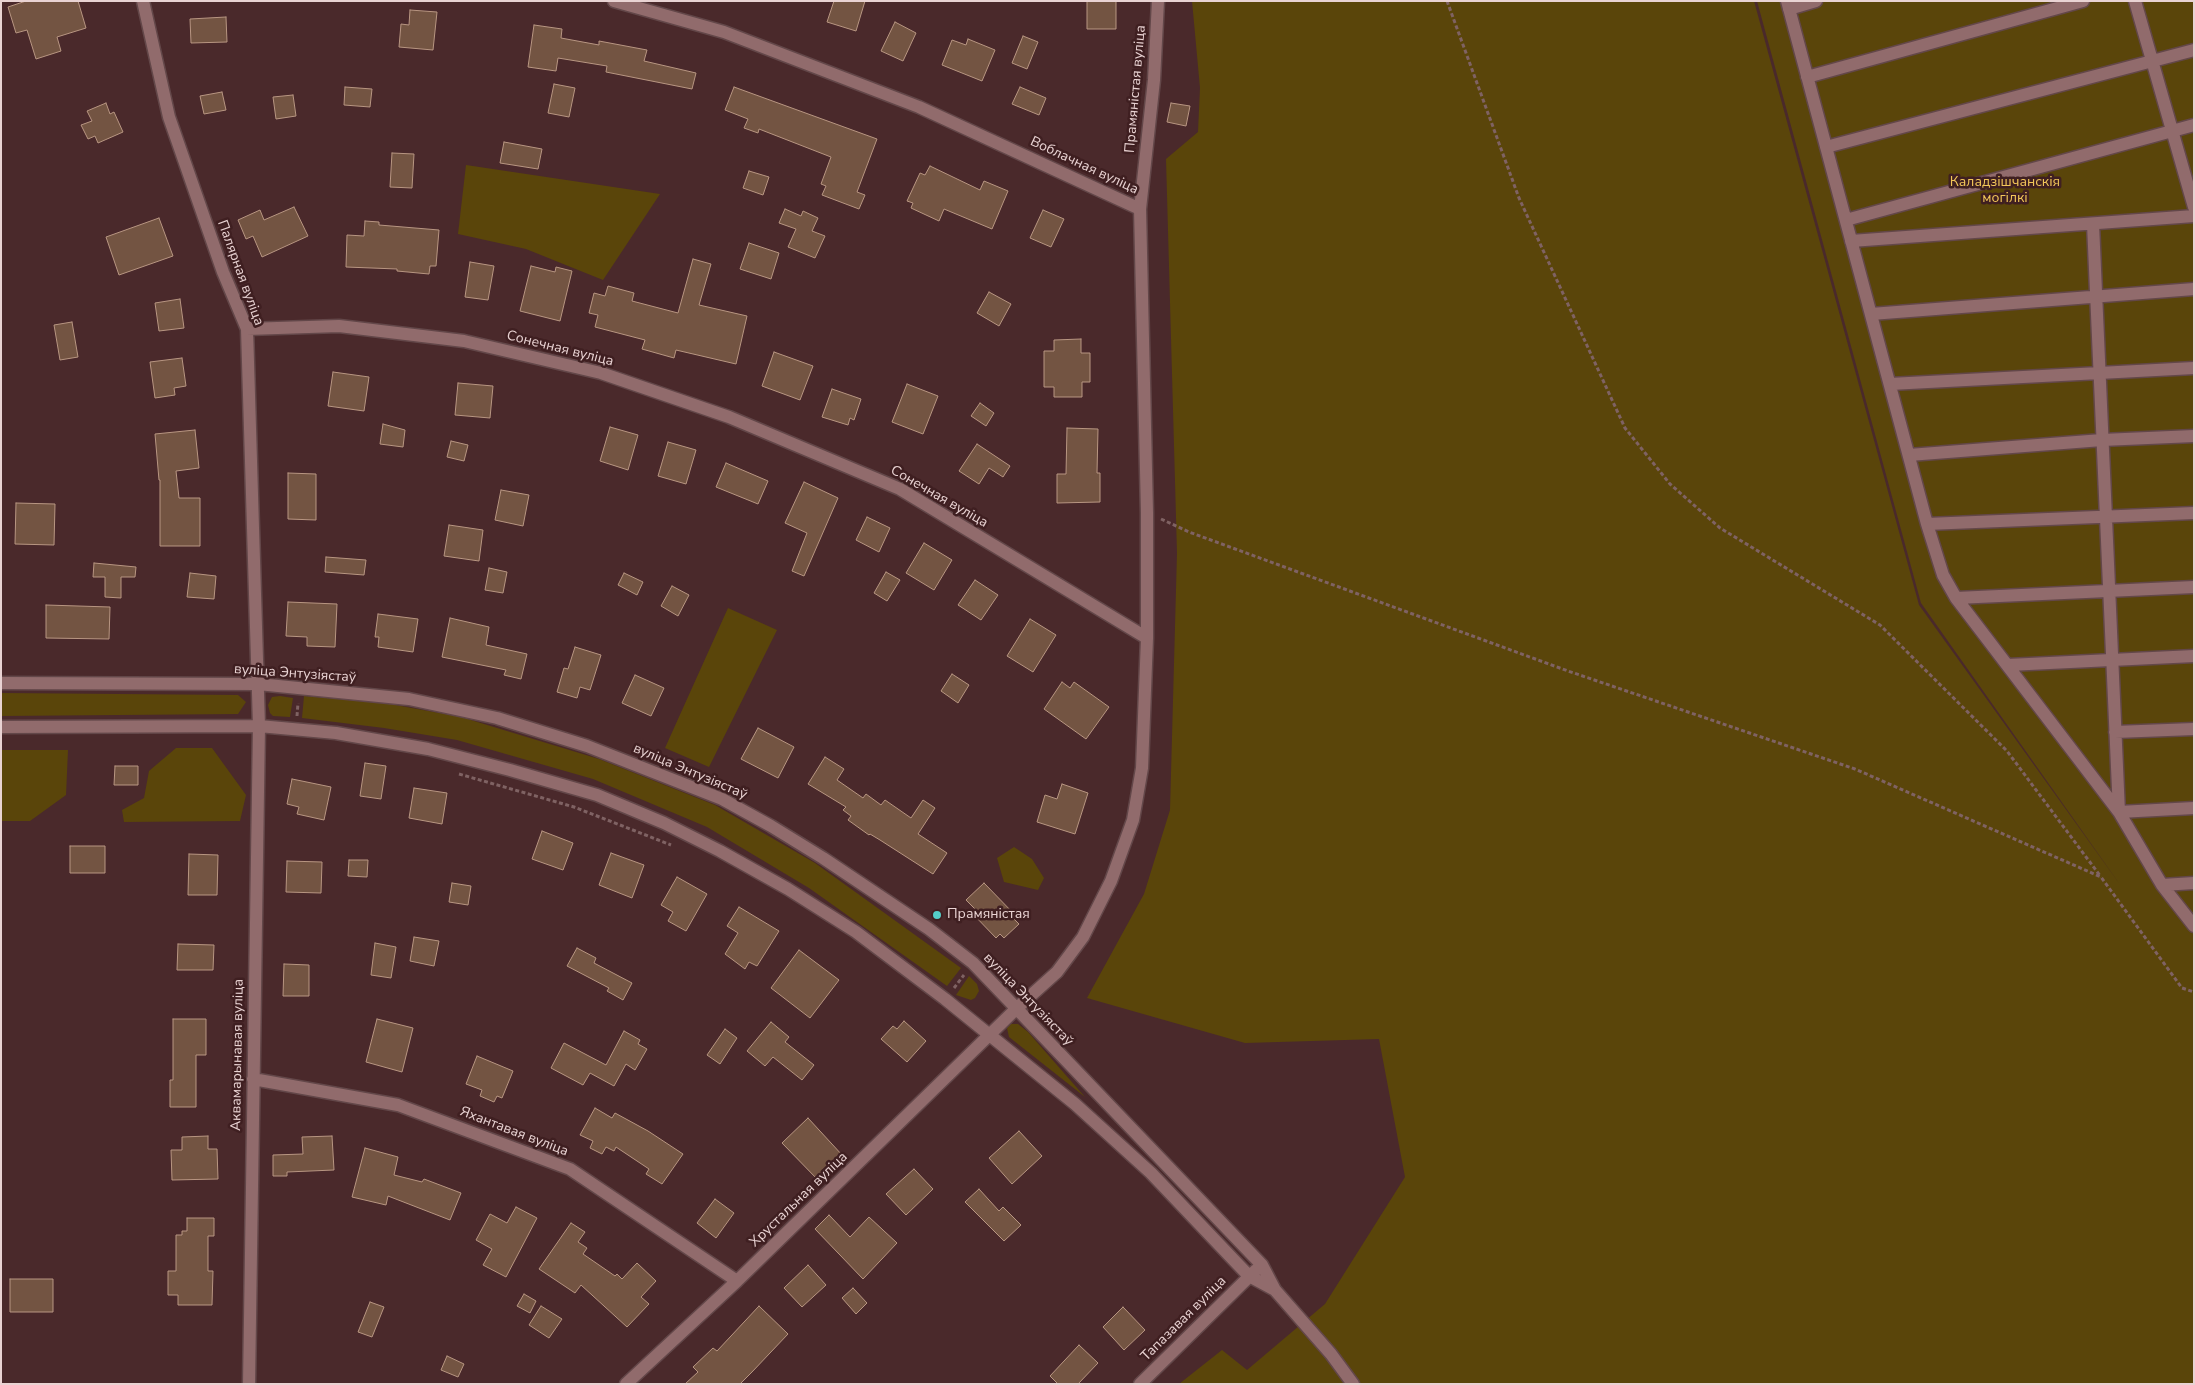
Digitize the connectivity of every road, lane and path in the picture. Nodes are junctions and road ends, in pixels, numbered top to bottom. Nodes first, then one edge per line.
1 (142, 1) edge
2 (614, 1) edge
3 (1158, 1) edge
4 (1447, 1) edge
5 (1816, 1) edge
6 (2083, 1) edge
7 (2135, 1) edge
8 (1788, 5) edge
9 (2194, 50) edge
10 (2152, 60) junction
11 (1807, 77) junction
12 (2194, 125) edge
13 (2172, 131) junction
14 (1826, 148) junction
15 (2194, 207) edge
16 (1140, 209) junction
17 (2194, 216) edge
18 (1846, 220) junction
19 (2093, 224) junction
20 (1851, 241) junction
21 (2194, 289) edge
22 (2096, 295) junction
23 (1871, 314) junction
24 (247, 329) junction
25 (2194, 368) edge
26 (2099, 374) junction
27 (1890, 384) junction
28 (2194, 436) edge
29 (2102, 440) junction
30 (1909, 455) junction
31 (1147, 513) junction
32 (2194, 513) edge
33 (2106, 518) junction
34 (1927, 524) junction
35 (2194, 587) edge
36 (2109, 592) junction
37 (1956, 598) junction
38 (1147, 638) junction
39 (2194, 656) edge
40 (2112, 660) junction
41 (2008, 665) junction
42 (1, 683) edge
43 (258, 684) junction
44 (299, 687) junction
45 (260, 726) junction
46 (1, 727) edge
47 (296, 728) junction
48 (2194, 729) edge
49 (2116, 732) junction
50 (452, 772) dead end
51 (2194, 808) edge
52 (2119, 812) junction
53 (676, 847) dead end
54 (2101, 877) junction
55 (2194, 883) edge
56 (2162, 885) junction
57 (2194, 926) edge
58 (973, 963) junction
59 (2194, 992) edge
60 (945, 999) junction
61 (1017, 1008) junction
62 (990, 1034) junction
63 (253, 1079) junction
64 (1262, 1265) junction
65 (1249, 1276) junction
66 (737, 1281) junction
67 (1274, 1290) junction
68 (249, 1384) edge
69 (626, 1384) edge
70 (1140, 1384) edge
71 (1353, 1384) edge

1 - 24 street, Палярная вуліца
2 - 16 street, Воблачная вуліца
3 - 16 street, Прамяністая вуліца
4 - 54 path
5 - 8 street
6 - 11 street
7 - 10 street
8 - 11 street
9 - 10 street
10 - 13 street
10 - 14 street
11 - 14 street
12 - 13 street
13 - 15 street
13 - 18 street
14 - 18 street
16 - 31 street, Воблачная вуліца
17 - 19 street
18 - 20 street
19 - 20 street
19 - 22 street
20 - 23 street
21 - 22 street
22 - 23 street
22 - 26 street
23 - 27 street
24 - 38 street, Сонечная вуліца
24 - 43 street, Палярная вуліца
25 - 26 street
26 - 27 street
26 - 29 street
27 - 30 street
28 - 29 street
29 - 30 street
29 - 33 street
30 - 34 street
31 - 38 street, Воблачная вуліца
31 - 54 path
32 - 33 street
33 - 34 street
33 - 36 street
34 - 37 street
35 - 36 street
36 - 37 street
36 - 40 street
37 - 41 street
38 - 61 street
39 - 40 street
40 - 41 street
40 - 49 street
41 - 52 street
42 - 43 street, вуліца Энтузіястаў
43 - 44 street, вуліца Энтузіястаў
43 - 45 street, Палярная вуліца
44 - 47 path
44 - 58 street, вуліца Энтузіястаў
45 - 46 street
45 - 47 street
45 - 63 street, Аквамарынавая вуліца
47 - 60 street
48 - 49 street
49 - 52 street
50 - 53 path
51 - 52 street
52 - 56 street
54 - 59 path
55 - 56 street
56 - 57 street
58 - 60 path
58 - 61 street, вуліца Энтузіястаў
60 - 62 street
61 - 62 street, Хрустальная вуліца
61 - 64 street, вуліца Энтузіястаў
62 - 65 street
62 - 66 street, Хрустальная вуліца
63 - 66 street, Яхантавая вуліца
63 - 68 street, Аквамарынавая вуліца
64 - 65 street, Тапазавая вуліца
64 - 67 street, вуліца Энтузіястаў
65 - 67 street
65 - 70 street, Тапазавая вуліца
66 - 69 street, Хрустальная вуліца
67 - 71 street

